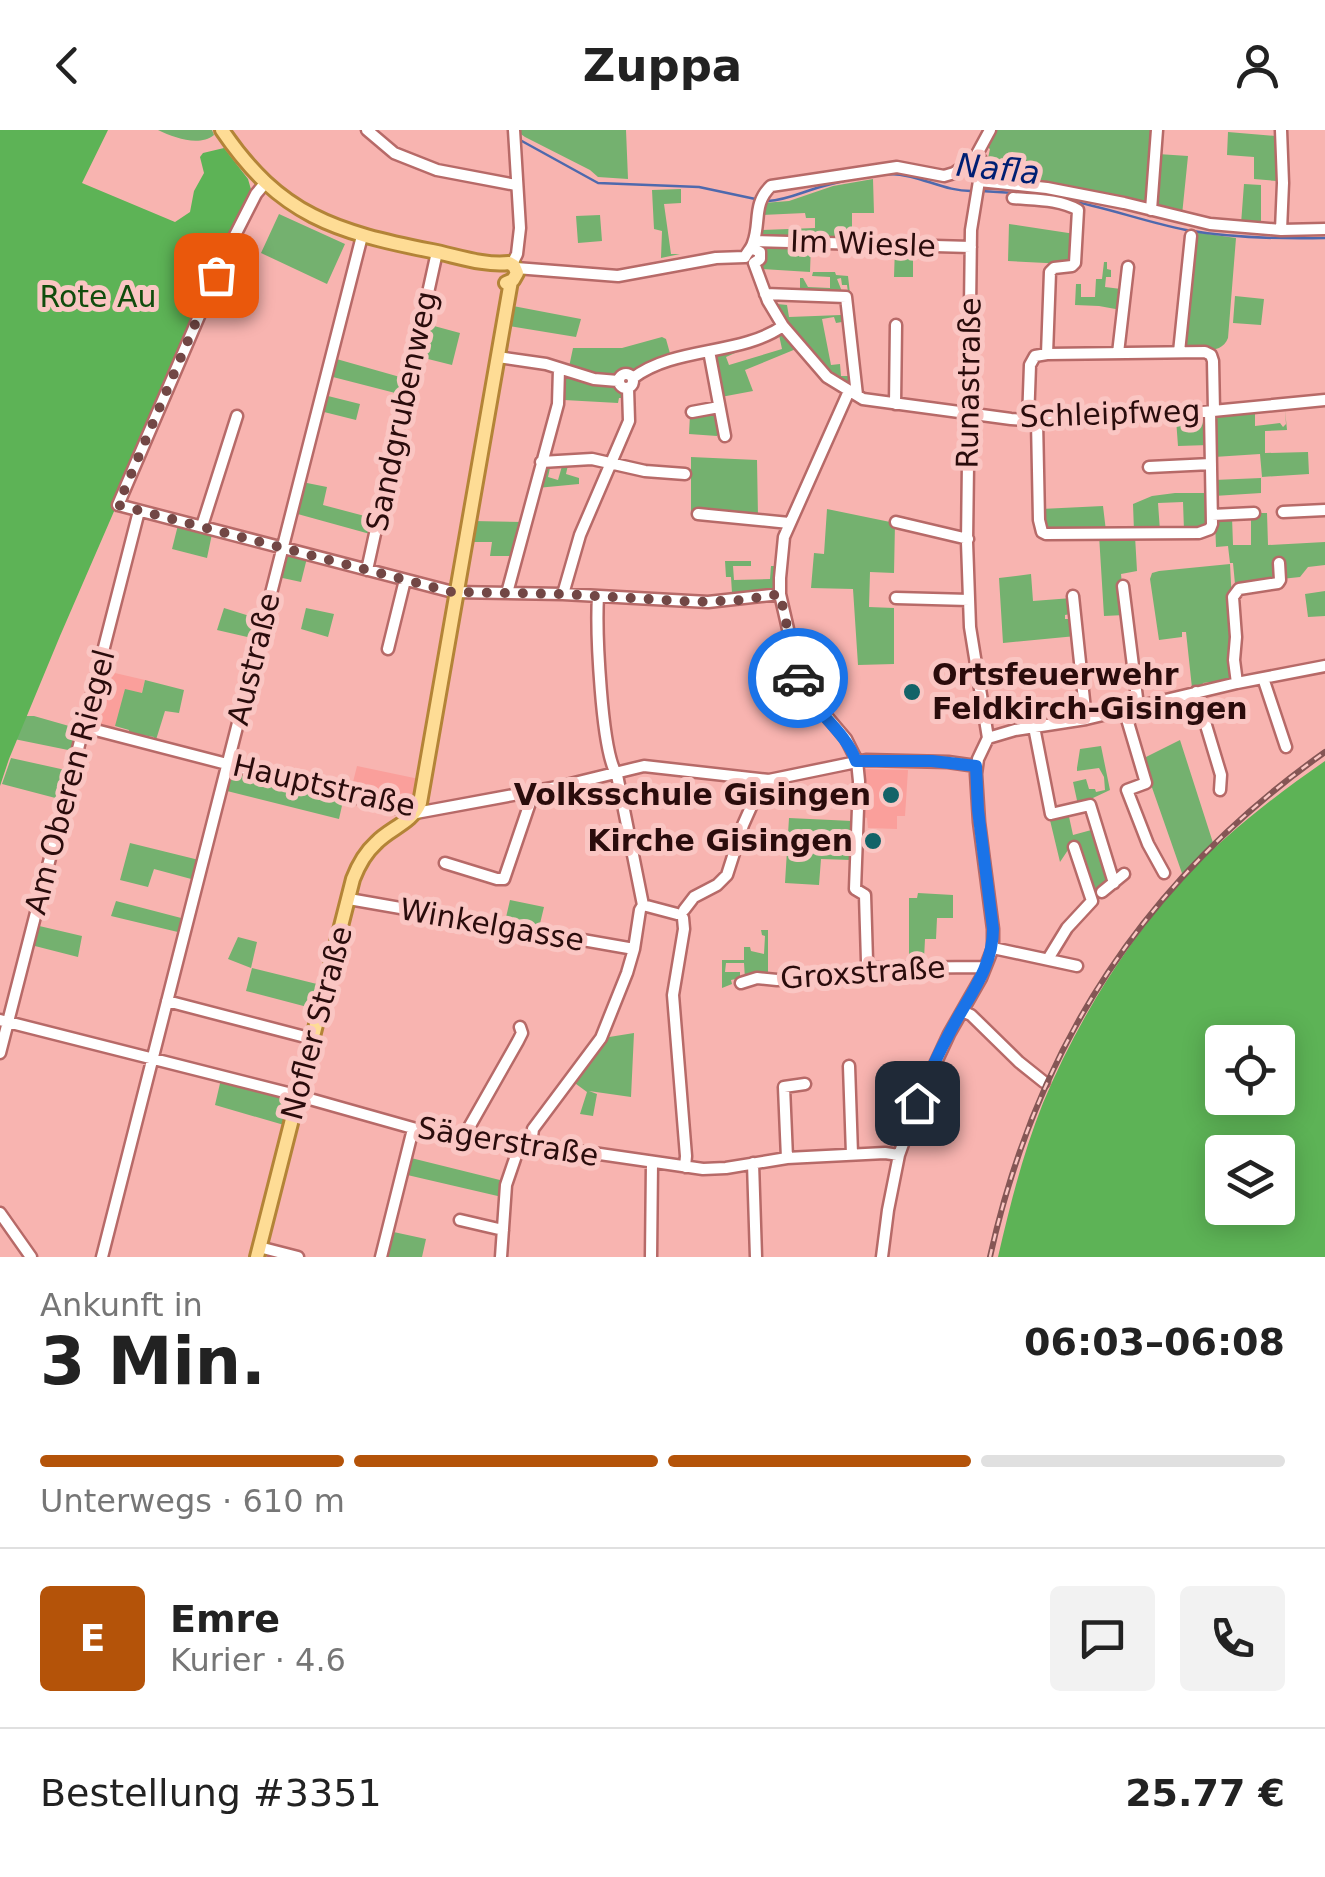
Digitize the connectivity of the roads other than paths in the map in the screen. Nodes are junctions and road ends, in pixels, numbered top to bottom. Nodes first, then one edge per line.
1 (367, 130) edge
2 (990, 130) edge
3 (1157, 130) edge
4 (1281, 130) edge
5 (224, 131) edge
6 (514, 134) edge
7 (971, 166) junction
8 (266, 182) junction
9 (516, 185) junction
10 (978, 187) junction
11 (1014, 198) dead end
12 (1151, 210) junction
13 (1325, 229) edge
14 (1281, 230) junction
15 (362, 236) junction
16 (1191, 236) dead end
17 (971, 247) junction
18 (437, 252) junction
19 (751, 252) junction
20 (1128, 267) dead end
21 (508, 272) junction
22 (765, 294) junction
23 (854, 308) dead end
24 (896, 324) dead end
25 (783, 326) junction
26 (709, 351) junction
27 (1179, 352) junction
28 (1118, 353) junction
29 (1047, 354) junction
30 (498, 356) junction
31 (559, 369) junction
32 (627, 382) junction
33 (857, 395) junction
34 (1325, 400) edge
35 (895, 404) junction
36 (719, 406) junction
37 (1212, 411) junction
38 (692, 412) dead end
39 (968, 412) junction
40 (237, 416) dead end
41 (1032, 421) junction
42 (725, 436) dead end
43 (542, 462) junction
44 (610, 462) junction
45 (1211, 464) junction
46 (1149, 467) dead end
47 (685, 474) dead end
48 (1325, 510) edge
49 (139, 511) junction
50 (1283, 512) dead end
51 (1254, 513) dead end
52 (698, 514) dead end
53 (1212, 520) junction
54 (896, 522) dead end
55 (789, 523) junction
56 (202, 526) junction
57 (968, 539) junction
58 (282, 548) junction
59 (1279, 563) dead end
60 (367, 570) junction
61 (405, 580) junction
62 (1124, 586) dead end
63 (456, 592) junction
64 (506, 593) junction
65 (562, 594) junction
66 (780, 594) junction
67 (598, 596) junction
68 (1073, 596) dead end
69 (896, 598) dead end
70 (970, 600) junction
71 (388, 649) dead end
72 (1325, 666) edge
73 (1263, 678) junction
74 (1237, 683) junction
75 (1196, 692) junction
76 (1138, 706) junction
77 (1124, 710) junction
78 (1086, 719) junction
79 (84, 727) junction
80 (1034, 727) junction
81 (988, 738) junction
82 (1286, 747) dead end
83 (856, 761) junction
84 (227, 764) junction
85 (976, 766) junction
86 (616, 773) junction
87 (763, 780) junction
88 (1220, 790) dead end
89 (534, 791) junction
90 (416, 812) junction
91 (1074, 847) dead end
92 (445, 863) dead end
93 (1164, 873) dead end
94 (1124, 874) dead end
95 (1114, 884) junction
96 (1102, 892) dead end
97 (349, 900) junction
98 (643, 904) junction
99 (681, 914) junction
100 (993, 948) junction
101 (634, 950) junction
102 (1048, 959) junction
103 (1076, 966) dead end
104 (985, 967) junction
105 (872, 968) junction
106 (741, 983) dead end
107 (167, 1001) junction
108 (962, 1011) junction
109 (4, 1021) edge
110 (520, 1028) dead end
111 (313, 1038) junction
112 (0, 1052) edge
113 (152, 1059) junction
114 (849, 1066) dead end
115 (1044, 1082) dead end
116 (805, 1084) dead end
117 (297, 1096) junction
118 (412, 1129) junction
119 (464, 1138) junction
120 (525, 1144) junction
121 (852, 1154) junction
122 (899, 1155) junction
123 (787, 1158) junction
124 (652, 1163) junction
125 (753, 1163) junction
126 (684, 1167) junction
127 (0, 1213) edge
128 (460, 1220) dead end
129 (503, 1230) junction
130 (258, 1252) edge
131 (31, 1257) edge
132 (102, 1257) edge
133 (298, 1257) edge
134 (381, 1257) edge
135 (501, 1257) edge
136 (651, 1257) edge
137 (756, 1257) edge
138 (882, 1257) edge

1 - 9 street
2 - 7 street
3 - 12 street
4 - 14 street
5 - 8 main road
6 - 9 street
7 - 10 street, Runastraße
7 - 19 street
8 - 15 main road
8 - 49 street
9 - 21 street
10 - 12 street
10 - 17 street, Runastraße
11 - 29 street
12 - 14 street
13 - 14 street
15 - 18 main road
15 - 58 street, Austraße
16 - 27 street
17 - 19 street, Im Wiesle
17 - 39 street, Runastraße
18 - 21 main road
18 - 60 street, Sandgrubenweg
19 - 21 street, Im Wiesle
19 - 22 street
20 - 28 street
21 - 30 main road
22 - 25 street
22 - 33 street
23 - 33 street
24 - 35 street
25 - 26 street
25 - 33 street
26 - 32 street
26 - 36 street
27 - 28 street
27 - 37 street
28 - 29 street
29 - 41 street
30 - 31 street
30 - 63 main road
31 - 32 street
31 - 43 street
32 - 44 street
33 - 35 street, Schleipfweg
33 - 55 street
34 - 37 street, Schleipfweg
35 - 39 street, Schleipfweg
36 - 38 street
36 - 42 street
37 - 41 street, Schleipfweg
37 - 45 street
39 - 41 street, Schleipfweg
39 - 57 street, Runastraße
40 - 56 street
41 - 53 street
43 - 44 street
43 - 64 street
44 - 47 street
44 - 65 street
45 - 46 street
45 - 53 street
48 - 50 street
49 - 56 street
49 - 79 street, Am Oberen Riegel
51 - 53 street
52 - 55 street
54 - 57 street
55 - 66 street
56 - 58 street
57 - 70 street, Runastraße
58 - 60 street
58 - 84 street, Austraße
59 - 74 street
60 - 61 street
61 - 63 street
61 - 71 street
62 - 76 street
63 - 64 street
63 - 90 main road
64 - 65 street
65 - 67 street
66 - 67 street
66 - 83 street
67 - 86 street
68 - 78 street
69 - 70 street
70 - 81 street, Runastraße
72 - 73 street
73 - 74 street
73 - 82 street
74 - 75 street
75 - 76 street
75 - 88 street
76 - 77 street
77 - 78 street
77 - 93 street
78 - 80 street
79 - 84 street, Hauptstraße
79 - 109 street, Am Oberen Riegel
80 - 81 street
80 - 95 street
81 - 85 street
83 - 85 street, Hauptstraße
83 - 87 street, Hauptstraße
83 - 105 street
84 - 90 street, Hauptstraße
84 - 107 street, Austraße
85 - 100 street
86 - 87 street, Hauptstraße
86 - 89 street, Hauptstraße
86 - 98 street
87 - 99 street
89 - 90 street, Hauptstraße
89 - 92 street
90 - 97 main road, Nofler Straße
91 - 102 street
94 - 95 street
95 - 96 street
97 - 101 street, Winkelgasse
97 - 111 main road, Nofler Straße
98 - 99 street
98 - 101 street
99 - 126 street
100 - 102 street
100 - 104 street
101 - 120 street
102 - 103 street
104 - 105 street, Groxstraße
104 - 108 street
105 - 106 street, Groxstraße
107 - 111 street
107 - 113 street, Austraße
108 - 115 street
108 - 122 street
109 - 112 street, Am Oberen Riegel
109 - 113 street, Sägerstraße
110 - 119 street
111 - 117 main road, Nofler Straße
113 - 117 street, Sägerstraße
113 - 132 street, Austraße
114 - 121 street
116 - 123 street
117 - 118 street, Sägerstraße
117 - 130 main road, Nofler Straße
118 - 119 street, Sägerstraße
118 - 134 street
119 - 120 street, Sägerstraße
120 - 124 street, Sägerstraße
120 - 129 street
121 - 122 street, Sägerstraße
121 - 123 street, Sägerstraße
122 - 138 street
123 - 125 street, Sägerstraße
124 - 126 street, Sägerstraße
124 - 136 street
125 - 126 street, Sägerstraße
125 - 137 street
127 - 131 street
128 - 129 street
129 - 135 street
130 - 133 street

